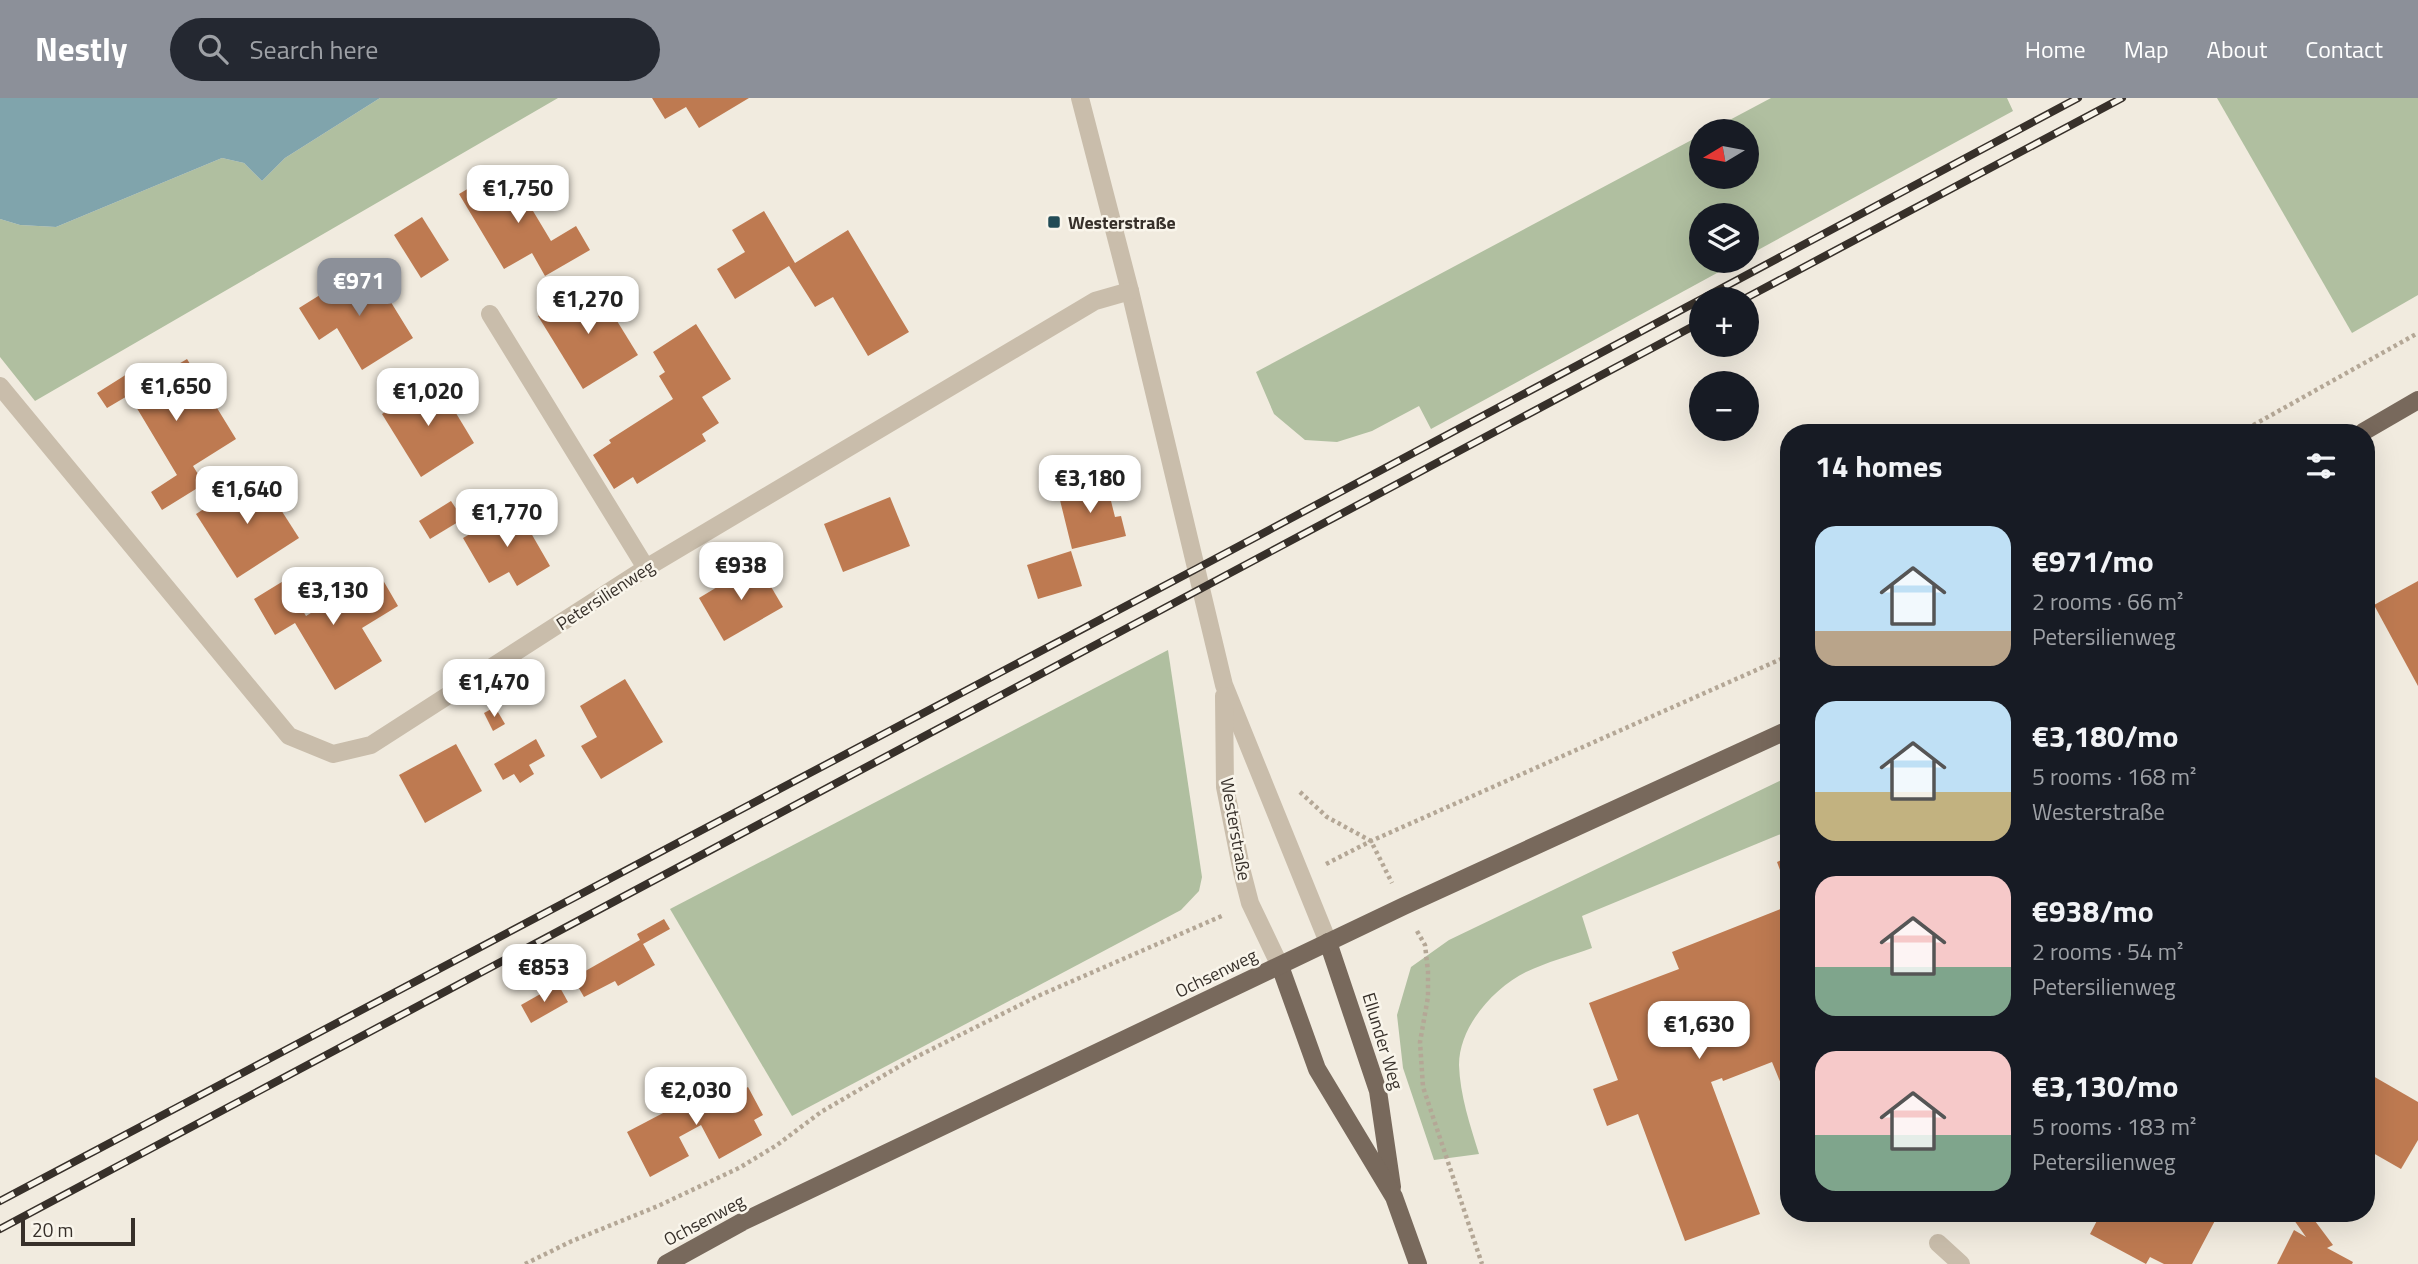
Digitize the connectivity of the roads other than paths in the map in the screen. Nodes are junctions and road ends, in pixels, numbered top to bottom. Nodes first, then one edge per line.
1 (1080, 98) edge
2 (1130, 291) junction
3 (490, 314) dead end
4 (0, 386) edge
5 (2418, 400) edge
6 (2375, 425) edge
7 (646, 568) junction
8 (1224, 685) junction
9 (1780, 734) edge
10 (1328, 942) junction
11 (1280, 966) junction
12 (1394, 1197) junction
13 (1938, 1243) dead end
14 (666, 1264) edge
15 (1418, 1264) edge
16 (1961, 1264) edge

1 - 2 street, Westerstraße
2 - 7 street, Petersilienweg
2 - 8 street, Westerstraße
3 - 7 street
4 - 7 street, Petersilienweg
5 - 6 main road
8 - 10 street, Westerstraße
8 - 11 street, Westerstraße
9 - 10 main road, Ochsenweg
10 - 11 main road, Ochsenweg
10 - 12 main road, Ellunder Weg
11 - 12 main road, Ellunder Weg
11 - 14 main road, Ochsenweg
12 - 15 main road, Ellunder Weg
13 - 16 street

